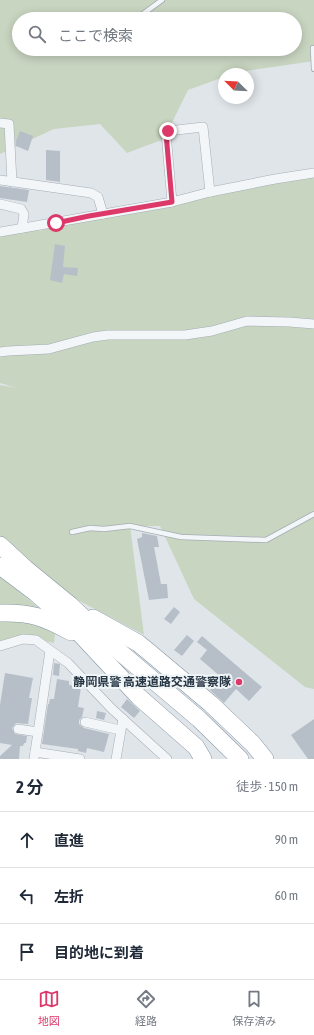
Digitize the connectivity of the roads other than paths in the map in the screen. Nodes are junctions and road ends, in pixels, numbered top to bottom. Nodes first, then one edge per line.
1 (162, 0) edge
2 (146, 12) edge
3 (313, 48) dead end
4 (314, 69) edge
5 (0, 123) edge
6 (314, 173) edge
7 (0, 180) edge
8 (12, 182) junction
9 (210, 192) junction
10 (172, 202) junction
11 (0, 204) edge
12 (103, 214) junction
13 (22, 228) junction
14 (0, 232) edge
15 (314, 324) edge
16 (0, 352) edge
17 (314, 514) edge
18 (72, 532) dead end
19 (0, 545) edge
20 (0, 552) edge
21 (0, 566) edge
22 (26, 569) junction
23 (70, 605) junction
24 (0, 613) edge
25 (85, 640) junction
26 (0, 646) edge
27 (50, 651) junction
28 (123, 719) junction
29 (85, 722) dead end
30 (18, 729) dead end
31 (120, 730) junction
32 (38, 732) junction
33 (253, 744) junction
34 (200, 753) edge
35 (34, 755) edge
36 (80, 759) edge
37 (116, 759) edge
38 (167, 759) edge
39 (213, 759) edge
40 (240, 759) edge
41 (261, 759) edge
42 (265, 759) edge

1 - 2 lane
3 - 4 lane
5 - 8 street
6 - 9 street
7 - 8 street
8 - 12 street
9 - 10 street
9 - 10 street
10 - 12 street
11 - 13 street
12 - 13 street
13 - 14 street
15 - 16 street
17 - 18 lane
19 - 22 highway
20 - 22 highway
21 - 25 highway
22 - 23 highway
23 - 33 highway
23 - 40 highway
24 - 25 highway
25 - 34 highway
26 - 27 street
27 - 28 street
27 - 32 street
28 - 31 street
28 - 38 street
29 - 31 street
30 - 32 street
31 - 37 street
32 - 35 street
33 - 41 highway
33 - 42 highway
34 - 39 highway
35 - 36 street

